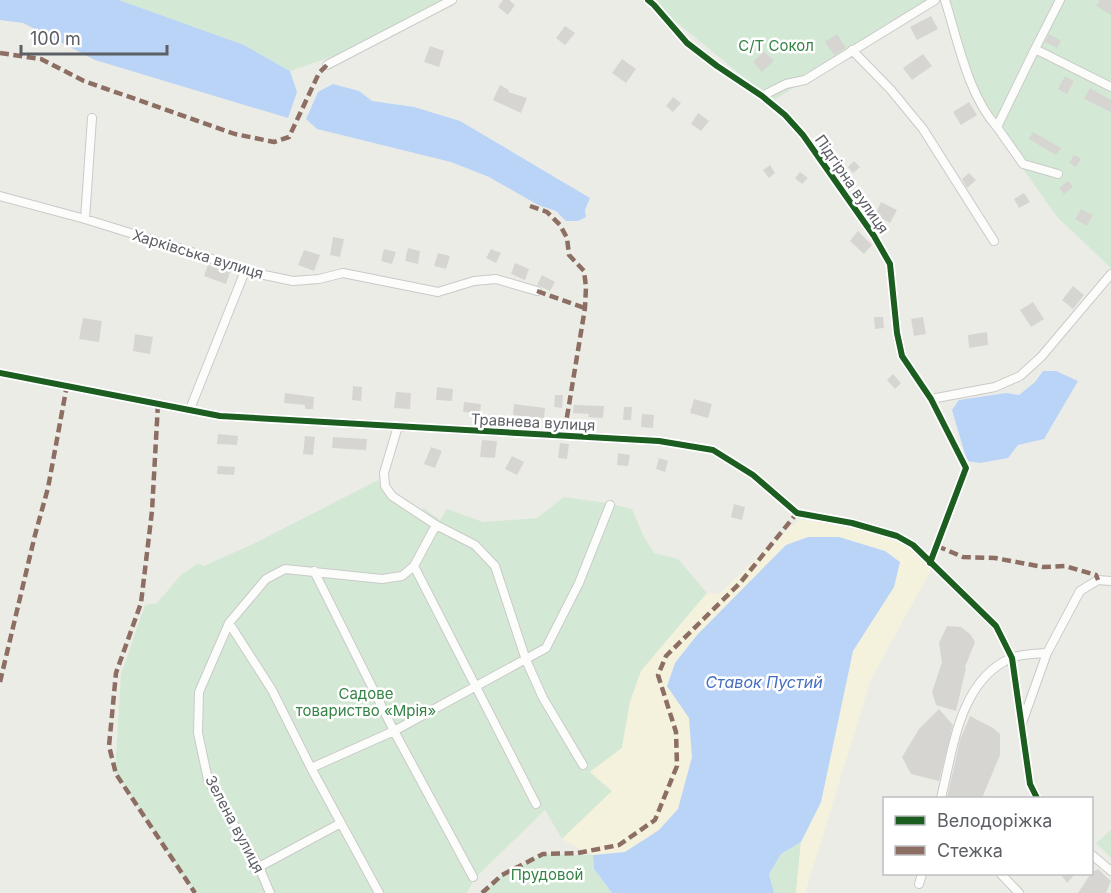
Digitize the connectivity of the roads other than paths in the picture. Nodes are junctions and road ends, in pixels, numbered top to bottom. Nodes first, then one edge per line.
1 (452, 0) edge
2 (648, 0) edge
3 (935, 0) edge
4 (945, 0) edge
5 (1060, 0) edge
6 (1035, 49) junction
7 (852, 50) junction
8 (327, 65) dead end
9 (1111, 87) edge
10 (762, 96) junction
11 (92, 118) dead end
12 (997, 127) junction
13 (1058, 174) dead end
14 (0, 196) edge
15 (84, 219) junction
16 (994, 241) dead end
17 (245, 271) junction
18 (1111, 274) edge
19 (537, 291) dead end
20 (0, 373) edge
21 (931, 399) junction
22 (190, 410) junction
23 (398, 426) junction
24 (610, 505) dead end
25 (436, 525) junction
26 (930, 564) junction
27 (414, 566) junction
28 (314, 571) junction
29 (1111, 581) edge
30 (230, 623) junction
31 (1047, 653) junction
32 (1012, 657) junction
33 (526, 660) junction
34 (476, 687) junction
35 (1022, 724) junction
36 (394, 731) junction
37 (583, 765) dead end
38 (311, 768) junction
39 (941, 797) edge
40 (1036, 797) edge
41 (536, 804) dead end
42 (341, 823) junction
43 (1093, 856) edge
44 (259, 867) junction
45 (1111, 871) edge
46 (921, 875) edge
47 (1003, 875) edge
48 (473, 877) dead end
49 (919, 884) dead end
50 (270, 893) edge
51 (379, 893) edge
52 (1019, 893) edge

1 - 8 street
2 - 10 street, Підгірна вулиця
3 - 7 street
4 - 12 street
5 - 6 street
6 - 9 street
6 - 12 street
7 - 10 street
7 - 16 street
10 - 21 street, Підгірна вулиця
11 - 15 street
12 - 13 street
14 - 15 street, Харківська вулиця
15 - 17 street, Харківська вулиця
17 - 19 street, Харківська вулиця
17 - 22 street
18 - 21 street
20 - 22 street, Травнева вулиця
21 - 26 street, Підгірна вулиця
22 - 23 street, Травнева вулиця
23 - 25 street
23 - 26 street, Травнева вулиця
24 - 33 street
25 - 27 street
25 - 33 street
26 - 32 street, Травнева вулиця
27 - 28 street, Зелена вулиця
27 - 34 street
28 - 30 street, Зелена вулиця
28 - 36 street
29 - 31 street
30 - 38 street
30 - 44 street, Зелена вулиця
31 - 32 street
31 - 35 street
32 - 35 street, Травнева вулиця
32 - 39 street
33 - 34 street
33 - 37 street
34 - 36 street
34 - 41 street
35 - 40 street, Травнева вулиця
36 - 38 street
36 - 48 street
38 - 42 street
42 - 44 street
42 - 51 street
43 - 45 street
44 - 50 street, Зелена вулиця
46 - 49 street
47 - 52 street

